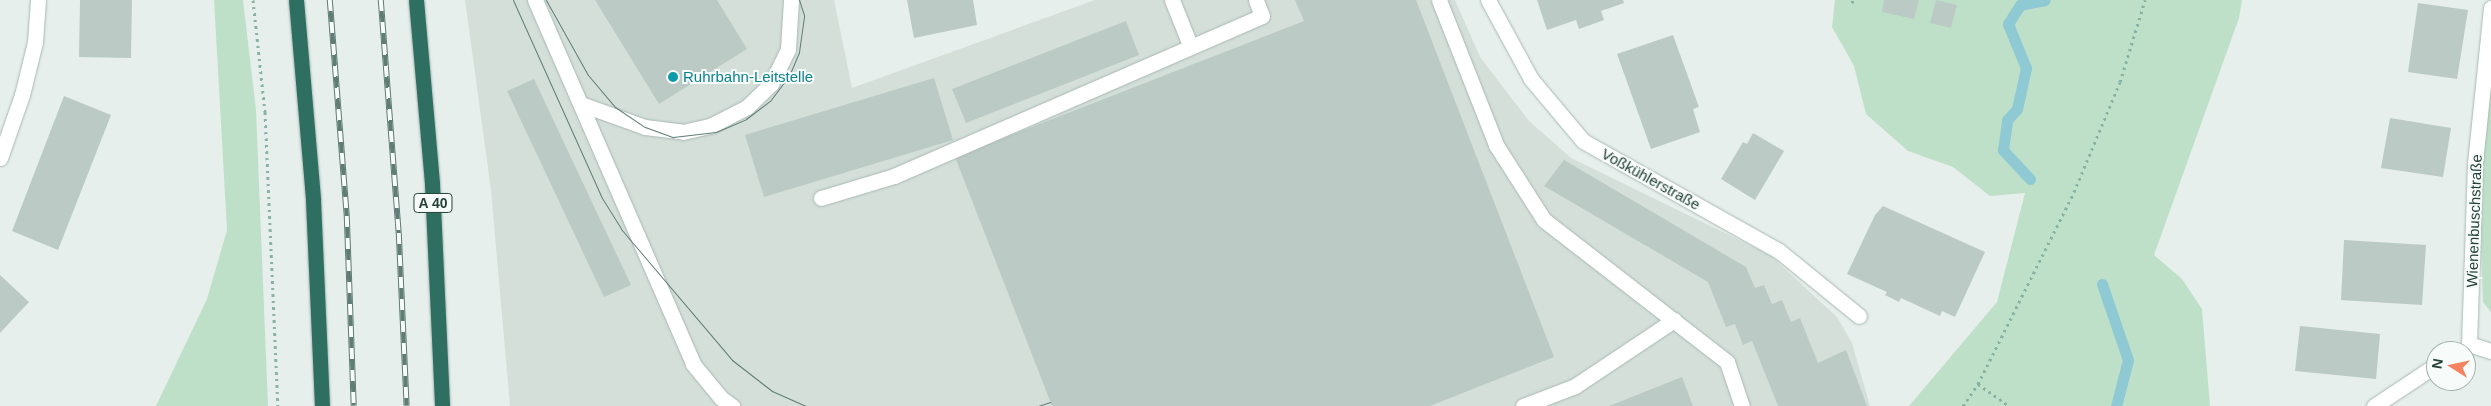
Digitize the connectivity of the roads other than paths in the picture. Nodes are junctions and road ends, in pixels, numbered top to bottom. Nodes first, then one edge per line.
1 (38, 0) edge
2 (296, 0) edge
3 (416, 0) edge
4 (535, 0) edge
5 (791, 0) edge
6 (1172, 0) edge
7 (1256, 0) edge
8 (1439, 0) edge
9 (1488, 0) edge
10 (2491, 8) edge
11 (1190, 45) junction
12 (581, 104) junction
13 (0, 158) edge
14 (821, 198) dead end
15 (1859, 316) dead end
16 (1674, 320) junction
17 (2464, 341) edge
18 (2476, 349) edge
19 (2491, 351) edge
20 (2426, 372) edge
21 (322, 406) edge
22 (442, 406) edge
23 (732, 406) edge
24 (1522, 406) edge
25 (1742, 406) edge
26 (2374, 406) edge

1 - 13 street
2 - 21 highway
3 - 22 highway, A 40
4 - 12 street
5 - 12 street
6 - 11 street
7 - 11 street
8 - 16 street
9 - 15 street, Voßkühlerstraße
10 - 17 street, Wienenbuschstraße
11 - 14 street
12 - 23 street
16 - 24 street
16 - 25 street
18 - 19 street, Wienenbuschstraße
20 - 26 street

